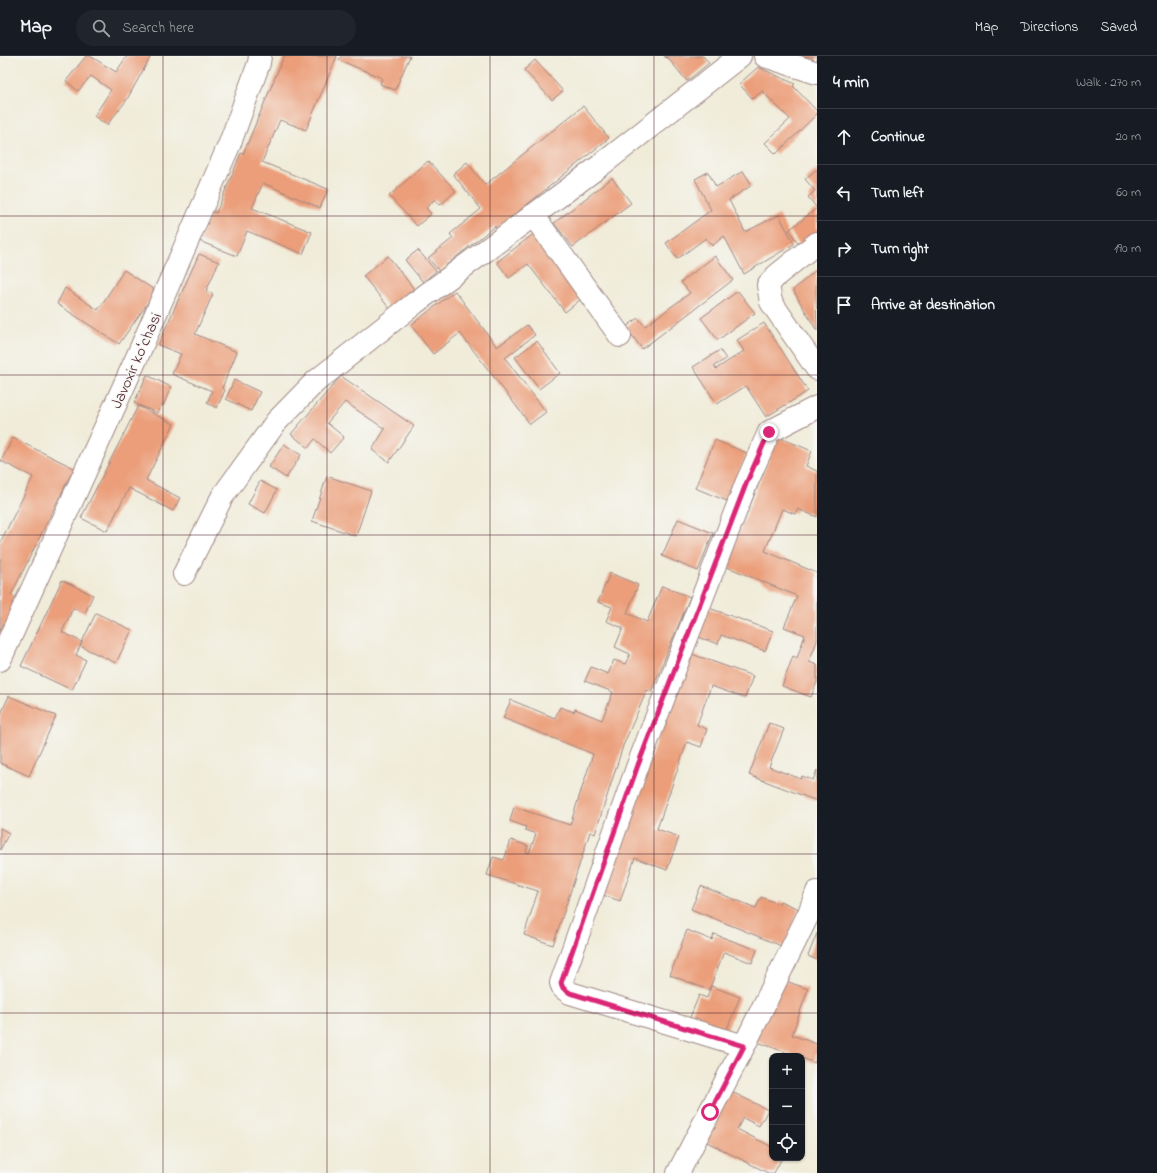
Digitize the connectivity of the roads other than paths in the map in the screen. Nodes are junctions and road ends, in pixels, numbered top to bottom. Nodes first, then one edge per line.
1 (260, 56) edge
2 (740, 56) edge
3 (765, 56) edge
4 (817, 73) edge
5 (533, 215) junction
6 (817, 243) edge
7 (620, 336) dead end
8 (817, 370) edge
9 (817, 407) edge
10 (184, 574) dead end
11 (0, 660) edge
12 (817, 892) edge
13 (744, 1046) junction
14 (678, 1173) edge

1 - 11 street, Javoxir koʻchasi
2 - 5 street
3 - 4 street
5 - 7 street
5 - 10 street
6 - 8 street
9 - 13 street
12 - 13 street
13 - 14 street

